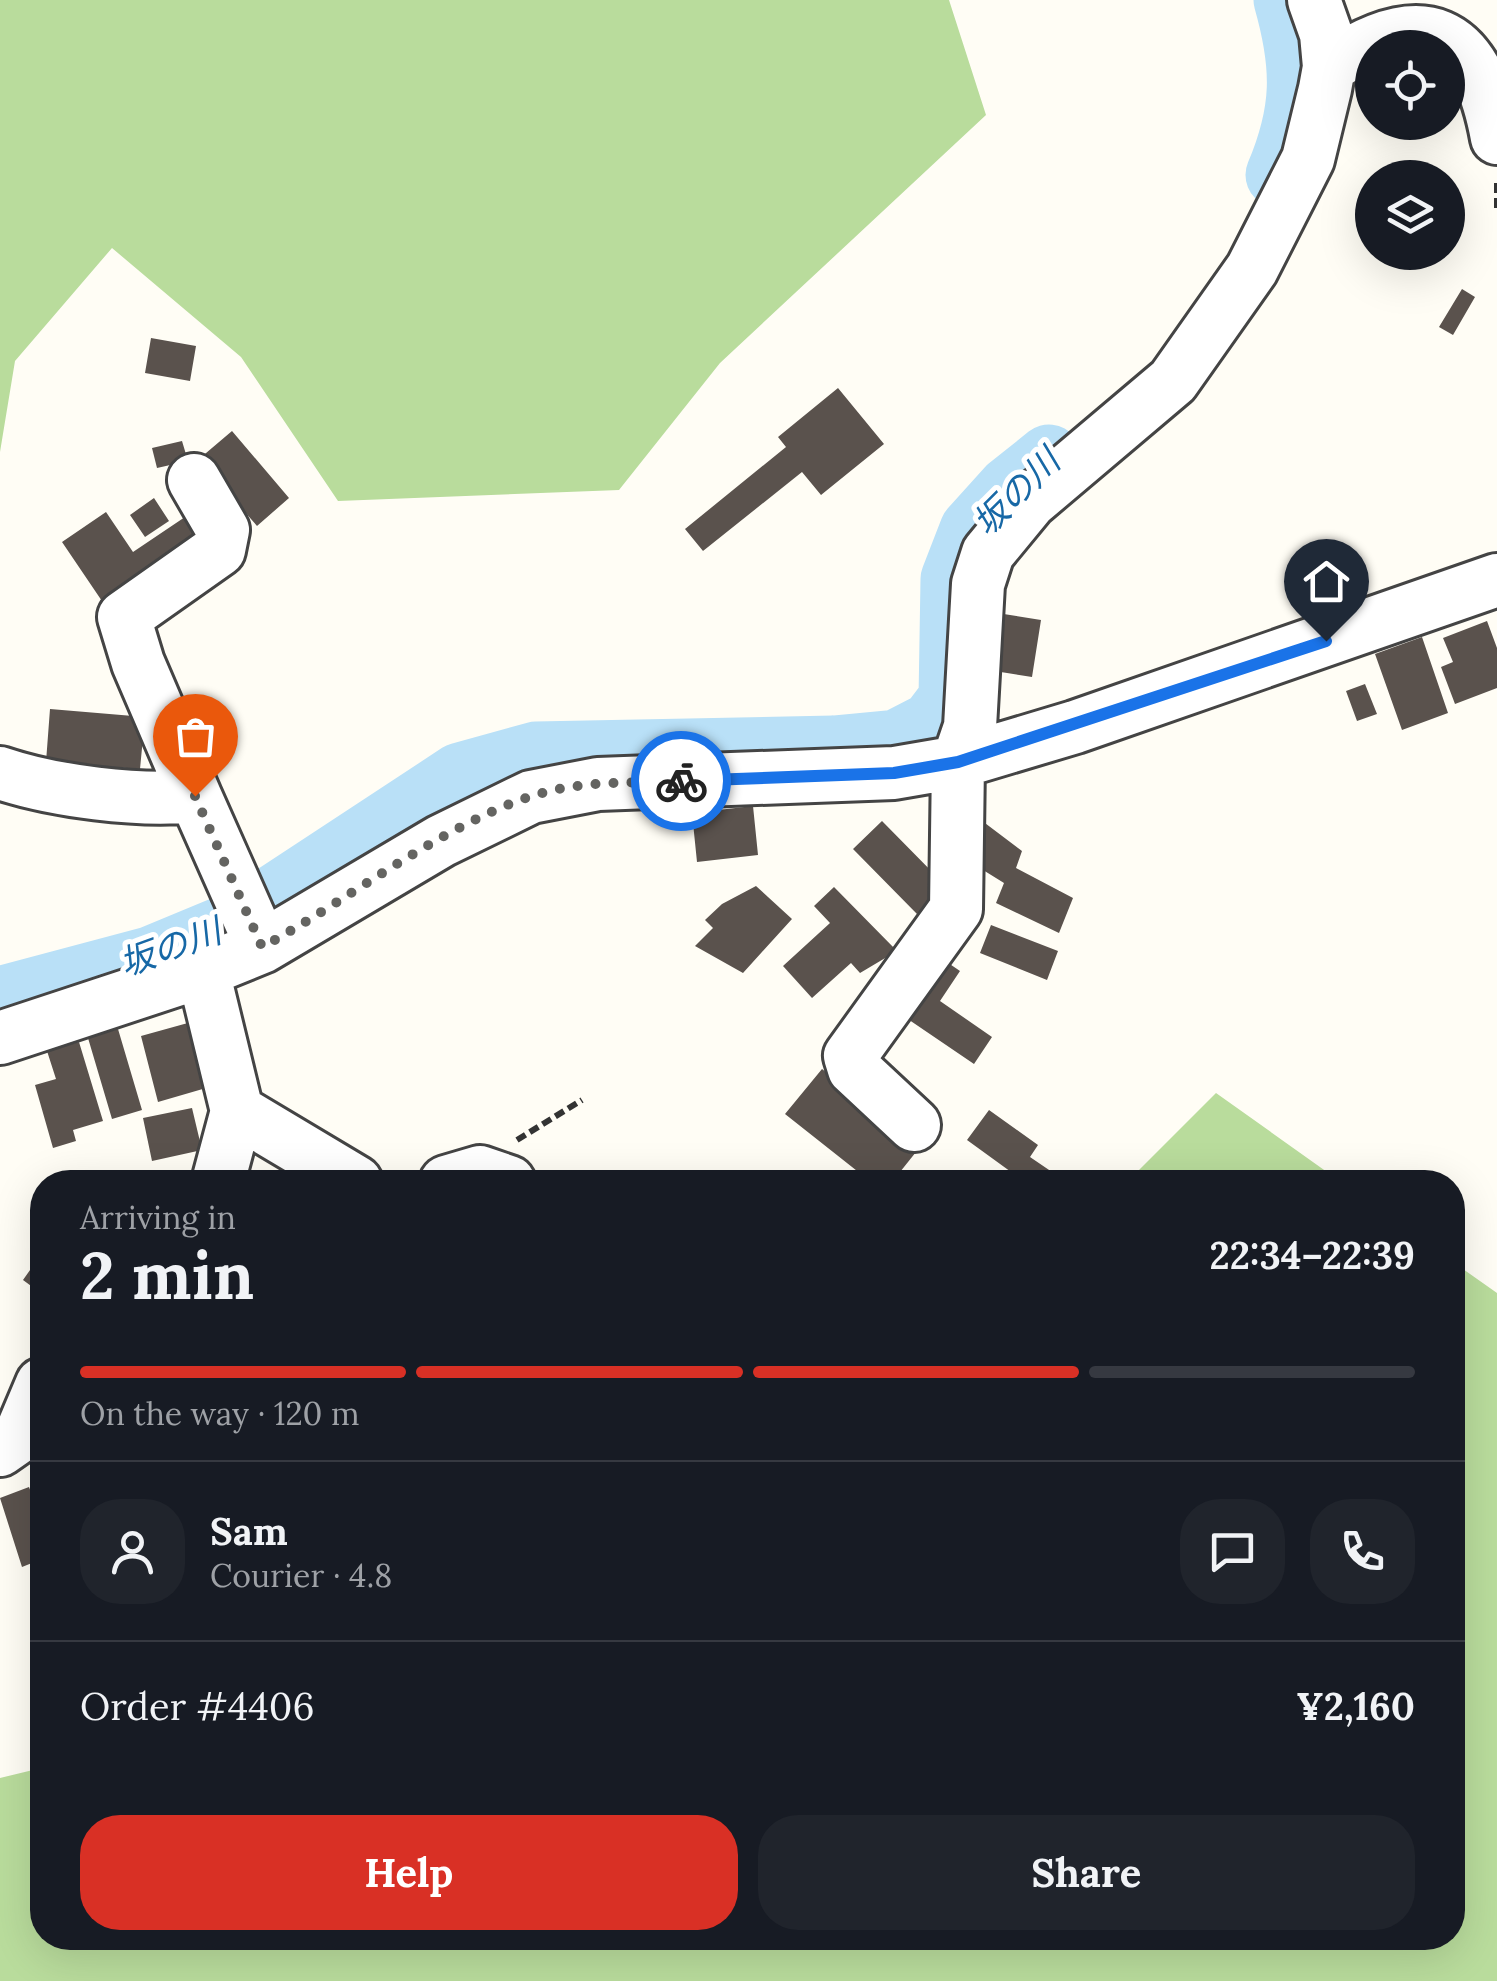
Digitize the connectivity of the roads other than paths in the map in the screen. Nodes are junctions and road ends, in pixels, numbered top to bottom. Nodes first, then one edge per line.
1 (1314, 0) edge
2 (1329, 67) junction
3 (1497, 138) edge
4 (194, 480) dead end
5 (1497, 580) edge
6 (958, 762) junction
7 (0, 773) edge
8 (195, 796) junction
9 (252, 928) junction
10 (203, 971) junction
11 (0, 1038) edge
12 (237, 1111) junction
13 (914, 1125) dead end
14 (221, 1170) edge
15 (336, 1170) edge
16 (30, 1412) edge
17 (0, 1450) edge

1 - 2 street
2 - 3 street
2 - 6 street
4 - 8 street
5 - 6 street
6 - 9 street
6 - 13 street
7 - 8 street
8 - 9 street
9 - 10 street
10 - 11 street
10 - 12 street
12 - 14 street
12 - 15 street
16 - 17 street

